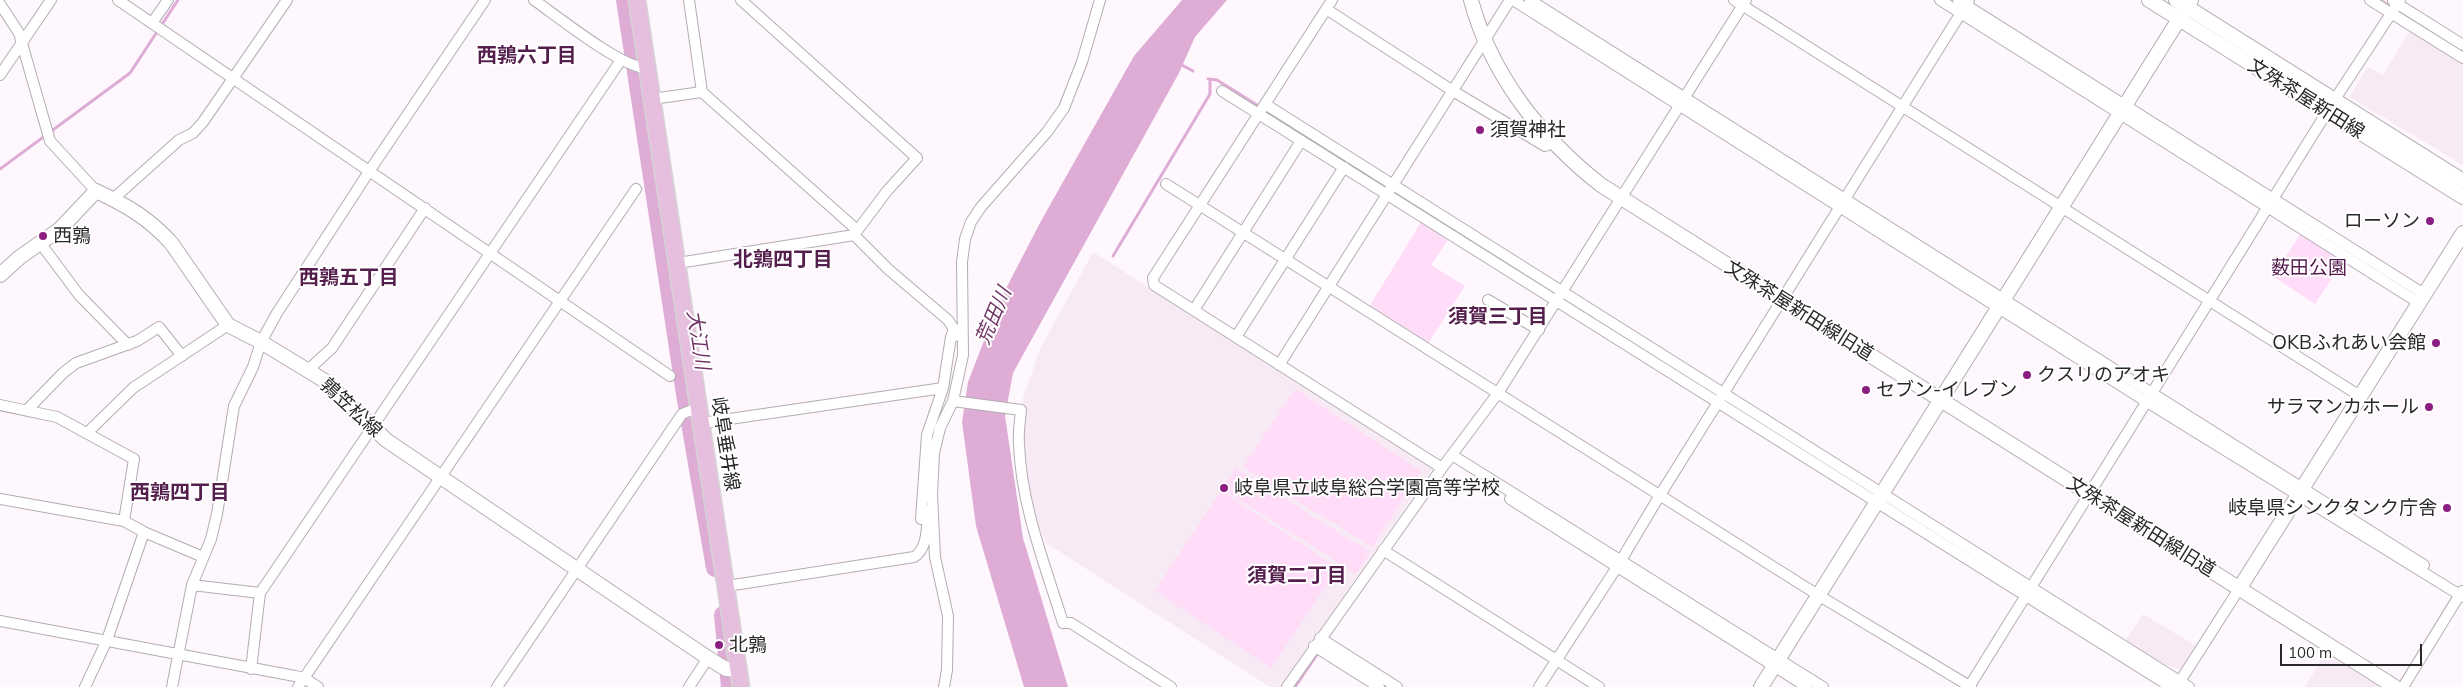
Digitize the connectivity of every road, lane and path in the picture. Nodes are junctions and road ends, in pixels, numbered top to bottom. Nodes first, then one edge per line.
1 (51, 0) edge
2 (118, 0) edge
3 (168, 0) edge
4 (287, 0) edge
5 (486, 0) edge
6 (534, 0) edge
7 (637, 0) edge
8 (689, 0) edge
9 (741, 0) edge
10 (1100, 0) edge
11 (1332, 0) edge
12 (1471, 0) edge
13 (1512, 0) edge
14 (1530, 0) edge
15 (1940, 0) edge
16 (2149, 0) edge
17 (2370, 0) edge
18 (2396, 1) edge
19 (1741, 2) edge
20 (2185, 2) edge
21 (0, 4) edge
22 (1964, 5) edge
23 (1326, 10) junction
24 (2391, 13) junction
25 (2180, 19) junction
26 (152, 23) junction
27 (1484, 41) junction
28 (21, 43) junction
29 (2463, 45) edge
30 (2463, 58) edge
31 (621, 60) junction
32 (639, 67) junction
33 (0, 75) edge
34 (233, 79) junction
35 (1222, 91) dead end
36 (1453, 91) junction
37 (702, 92) junction
38 (652, 99) junction
39 (2335, 99) junction
40 (1682, 101) junction
41 (1265, 104) junction
42 (1903, 108) junction
43 (2124, 110) junction
44 (2327, 112) junction
45 (1258, 114) junction
46 (1301, 140) junction
47 (1553, 143) junction
48 (1344, 167) junction
49 (370, 170) junction
50 (2463, 180) edge
51 (1166, 184) dead end
52 (636, 189) dead end
53 (1390, 190) junction
54 (96, 191) junction
55 (2463, 197) edge
56 (1621, 198) junction
57 (113, 199) junction
58 (1843, 203) junction
59 (2271, 204) junction
60 (1199, 205) junction
61 (2063, 207) junction
62 (425, 208) junction
63 (856, 233) junction
64 (1243, 233) junction
65 (2463, 233) edge
66 (41, 244) junction
67 (490, 252) junction
68 (1285, 258) junction
69 (678, 263) junction
70 (0, 275) edge
71 (1329, 286) junction
72 (1563, 291) junction
73 (2422, 298) junction
74 (1782, 299) junction
75 (561, 300) junction
76 (1488, 300) dead end
77 (1557, 301) junction
78 (2210, 301) junction
79 (2002, 303) junction
80 (1194, 310) junction
81 (228, 325) junction
82 (954, 329) junction
83 (1539, 330) junction
84 (1236, 337) junction
85 (261, 342) junction
86 (128, 344) junction
87 (182, 356) junction
88 (1279, 365) junction
89 (308, 370) junction
90 (959, 374) junction
91 (670, 376) dead end
92 (943, 388) junction
93 (2153, 392) junction
94 (1498, 393) junction
95 (1724, 393) junction
96 (2360, 396) junction
97 (957, 402) junction
98 (1718, 402) junction
99 (1941, 402) junction
100 (2147, 402) junction
101 (0, 405) edge
102 (27, 410) junction
103 (698, 413) junction
104 (371, 426) junction
105 (87, 433) junction
106 (1448, 461) junction
107 (441, 477) junction
108 (2301, 492) junction
109 (2089, 494) junction
110 (932, 495) junction
111 (1660, 495) junction
112 (1880, 498) junction
113 (0, 499) edge
114 (124, 521) junction
115 (144, 532) junction
116 (1383, 550) junction
117 (921, 551) junction
118 (203, 557) junction
119 (1619, 564) junction
120 (576, 569) junction
121 (192, 585) junction
122 (727, 586) junction
123 (2239, 589) junction
124 (2028, 590) junction
125 (260, 593) junction
126 (2462, 593) edge
127 (1818, 595) junction
128 (0, 622) edge
129 (107, 640) junction
130 (1317, 642) junction
131 (179, 654) junction
132 (708, 658) junction
133 (1556, 660) junction
134 (1776, 663) junction
135 (251, 669) junction
136 (732, 670) junction
137 (301, 682) edge
138 (2178, 684) edge
139 (85, 687) edge
140 (172, 687) edge
141 (318, 687) edge
142 (497, 687) edge
143 (689, 687) edge
144 (741, 687) edge
145 (944, 687) edge
146 (1171, 687) edge
147 (1287, 687) edge
148 (1379, 687) edge
149 (1397, 687) edge
150 (1539, 687) edge
151 (1599, 687) edge
152 (1761, 687) edge
153 (1807, 687) edge
154 (1823, 687) edge
155 (1970, 687) edge
156 (2171, 687) edge
157 (2190, 687) edge
158 (2395, 687) edge
159 (2403, 687) edge

1 - 28 street
2 - 26 street
3 - 26 street
4 - 34 street
5 - 49 street
6 - 31 street
7 - 32 main road, 岐阜垂井線
8 - 37 street
9 - 63 street
10 - 90 street
11 - 23 street
12 - 27 street, 文殊茶屋新田線旧道
13 - 27 street
13 - 40 street
14 - 40 street
15 - 22 street
16 - 25 street, 文殊茶屋新田線
17 - 24 street
18 - 24 street
18 - 29 street
19 - 40 street
19 - 42 street
20 - 25 street
20 - 39 street, 文殊茶屋新田線
21 - 28 street
22 - 42 street
22 - 43 street
23 - 36 street
23 - 41 street
24 - 30 street
24 - 39 street
25 - 43 street
25 - 44 street, 文殊茶屋新田線
26 - 34 street
27 - 36 street
27 - 47 street, 文殊茶屋新田線旧道
28 - 33 street
28 - 54 street
31 - 32 street
31 - 67 street
32 - 38 main road, 岐阜垂井線
34 - 49 street
34 - 57 street
35 - 45 street
36 - 47 street
36 - 53 street
37 - 38 street
37 - 63 street
38 - 69 main road, 岐阜垂井線
39 - 50 street, 文殊茶屋新田線
40 - 56 street
40 - 58 street
41 - 45 street
41 - 53 street
42 - 58 street
42 - 61 street
43 - 59 street
43 - 61 street
44 - 55 street, 文殊茶屋新田線
44 - 59 street
45 - 46 street
45 - 60 street
46 - 48 street
46 - 64 street
47 - 56 street, 文殊茶屋新田線旧道
48 - 53 street
48 - 68 street
49 - 62 street
49 - 85 street
51 - 60 street
52 - 75 street
53 - 71 street
53 - 72 street
53 - 77 street
54 - 57 street, 鶉笠松線
54 - 66 street
56 - 72 street
56 - 74 street, 文殊茶屋新田線旧道
57 - 81 street, 鶉笠松線
58 - 74 street
58 - 79 street
59 - 73 street
59 - 78 street
60 - 64 street
60 - 80 street
61 - 78 street
61 - 79 street
62 - 67 street
62 - 89 street
63 - 69 street
63 - 82 street
64 - 68 street
64 - 80 street
65 - 73 street
66 - 70 street
66 - 86 street
67 - 75 street
67 - 104 street
68 - 71 street
68 - 84 street
69 - 103 main road, 岐阜垂井線
71 - 88 street
71 - 94 street
72 - 77 street
72 - 95 street
73 - 96 street
74 - 95 street
74 - 99 street, 文殊茶屋新田線旧道
75 - 91 street
75 - 107 street
76 - 83 street
77 - 83 street
77 - 98 street
78 - 93 street
78 - 96 street
79 - 93 street
79 - 99 street
79 - 100 street
80 - 84 street
81 - 85 street, 鶉笠松線
81 - 87 street
82 - 90 street
82 - 92 street
83 - 94 street
84 - 88 street
85 - 89 street, 鶉笠松線
85 - 118 street
86 - 87 street
86 - 102 street
87 - 105 street
88 - 106 street
89 - 104 street, 鶉笠松線
90 - 97 street
92 - 103 street
92 - 117 street
93 - 100 street
93 - 108 street
94 - 106 street
94 - 111 street
95 - 98 street
95 - 112 street
96 - 108 street
97 - 110 street
97 - 146 street
98 - 111 street
98 - 112 street
99 - 109 street, 文殊茶屋新田線旧道
99 - 112 street
100 - 108 street
100 - 109 street
101 - 102 street
102 - 105 street
103 - 120 street
103 - 122 main road, 岐阜垂井線
104 - 107 street, 鶉笠松線
104 - 125 street
105 - 114 street
106 - 116 street
106 - 119 street
107 - 120 street, 鶉笠松線
107 - 137 street
108 - 123 street
108 - 126 street
109 - 123 street, 文殊茶屋新田線旧道
109 - 124 street
110 - 117 street
110 - 145 street
111 - 119 street
111 - 127 street
112 - 124 street
112 - 127 street
113 - 114 street
114 - 115 street
115 - 118 street
115 - 129 street
116 - 130 street
116 - 133 street
117 - 122 street
118 - 121 street
119 - 133 street
119 - 134 street
120 - 132 street, 鶉笠松線
120 - 142 street
121 - 125 street
121 - 131 street
122 - 136 main road, 岐阜垂井線
123 - 138 street
123 - 158 street, 文殊茶屋新田線旧道
124 - 138 street
124 - 155 street
124 - 156 street
125 - 135 street
126 - 159 street
127 - 134 street
127 - 155 street
128 - 129 street
129 - 131 street
129 - 139 street
130 - 147 street
130 - 148 street
130 - 149 street
131 - 135 street
131 - 140 street
132 - 136 street, 鶉笠松線
132 - 143 street
133 - 150 street
133 - 151 street
134 - 152 street
134 - 153 street
134 - 154 street
135 - 137 street
136 - 144 main road, 岐阜垂井線
137 - 141 street
138 - 157 street

